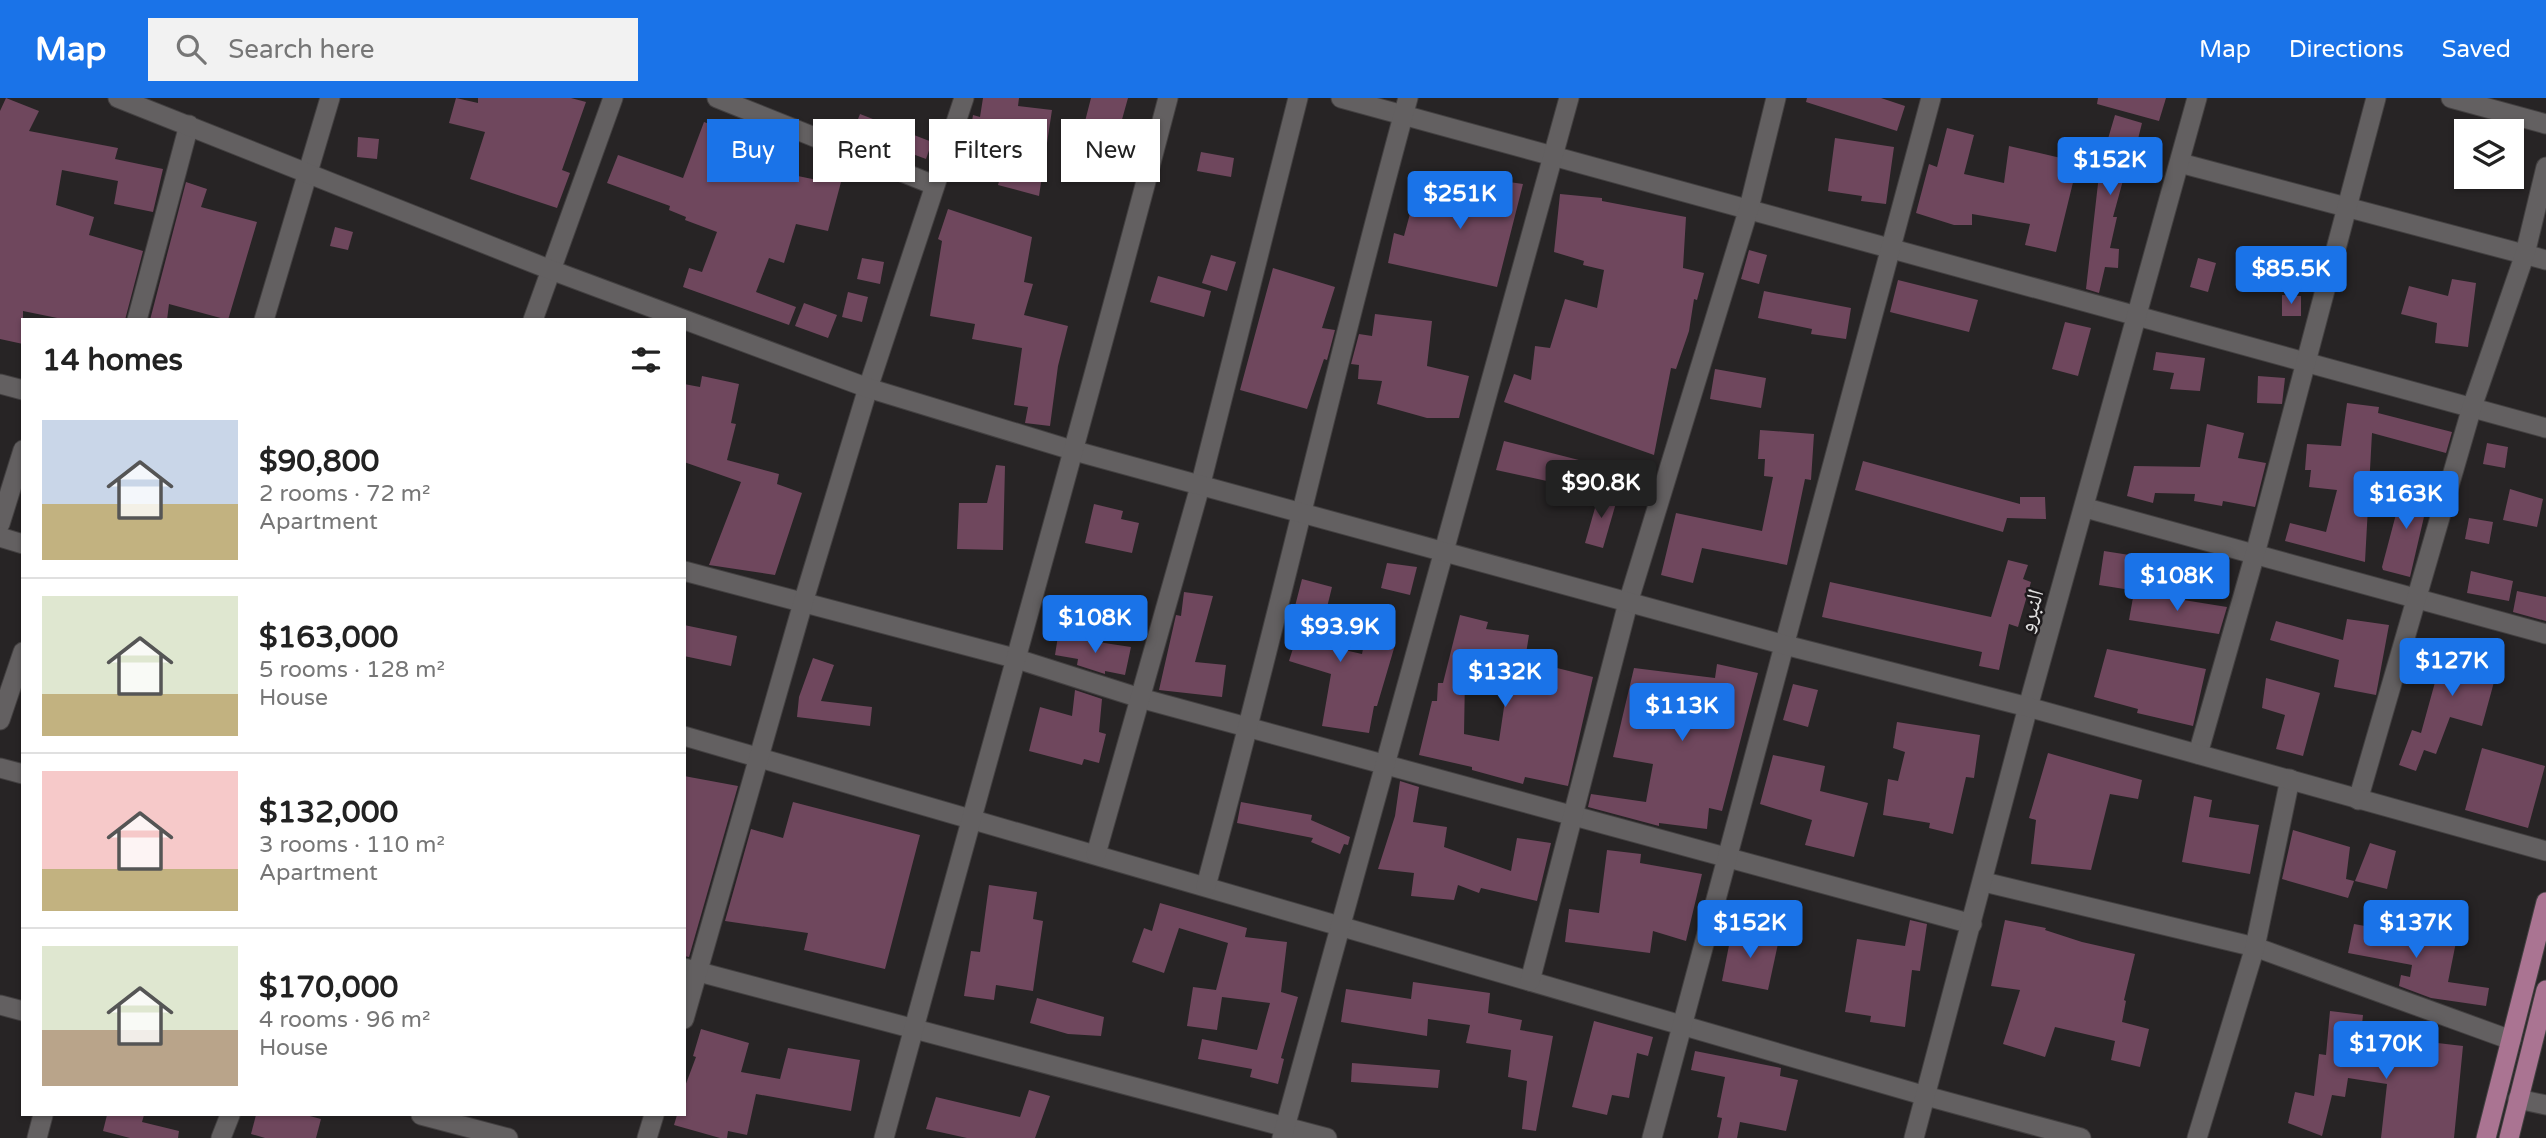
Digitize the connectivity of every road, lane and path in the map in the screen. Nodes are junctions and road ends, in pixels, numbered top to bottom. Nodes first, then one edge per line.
1 (118, 98) edge
2 (330, 98) edge
3 (613, 98) edge
4 (717, 98) edge
5 (964, 98) edge
6 (1168, 98) edge
7 (1298, 98) edge
8 (1341, 98) edge
9 (1569, 98) edge
10 (1776, 98) edge
11 (1931, 98) edge
12 (2197, 98) edge
13 (2376, 98) edge
14 (2451, 98) edge
15 (1405, 107) edge
16 (2546, 124) edge
17 (189, 125) junction
18 (1554, 158) junction
19 (2180, 163) junction
20 (2546, 167) edge
21 (308, 173) junction
22 (934, 185) junction
23 (2345, 206) junction
24 (1749, 208) junction
25 (1892, 247) junction
26 (2525, 254) junction
27 (2546, 260) edge
28 (551, 270) junction
29 (2138, 315) junction
30 (138, 318) edge
31 (265, 318) edge
32 (534, 318) edge
33 (680, 318) edge
34 (686, 320) edge
35 (2304, 362) junction
36 (0, 384) edge
37 (868, 388) junction
38 (21, 389) edge
39 (2472, 407) junction
40 (2546, 428) edge
41 (1075, 451) junction
42 (21, 456) edge
43 (1200, 483) junction
44 (2086, 508) junction
45 (1300, 512) junction
46 (0, 524) edge
47 (0, 537) edge
48 (21, 543) edge
49 (1444, 551) junction
50 (2255, 554) junction
51 (686, 572) edge
52 (2417, 599) junction
53 (803, 603) junction
54 (1628, 603) junction
55 (2546, 634) edge
56 (1785, 645) junction
57 (21, 658) edge
58 (1014, 658) junction
59 (1140, 698) junction
60 (2028, 707) junction
61 (0, 720) edge
62 (1249, 728) junction
63 (686, 737) edge
64 (2198, 754) junction
65 (760, 759) junction
66 (1386, 764) junction
67 (0, 768) edge
68 (21, 773) edge
69 (2290, 779) junction
70 (2358, 800) junction
71 (1573, 816) junction
72 (969, 818) junction
73 (2546, 851) edge
74 (1097, 854) junction
75 (1727, 858) junction
76 (1984, 882) junction
77 (1206, 886) junction
78 (2546, 902) edge
79 (1972, 924) junction
80 (1340, 925) junction
81 (2255, 947) junction
82 (692, 970) edge
83 (1530, 981) junction
84 (2546, 990) edge
85 (0, 1005) edge
86 (686, 1007) edge
87 (21, 1010) edge
88 (1682, 1025) junction
89 (913, 1030) junction
90 (2511, 1040) junction
91 (1926, 1096) junction
92 (2518, 1099) junction
93 (2546, 1105) edge
94 (43, 1116) edge
95 (230, 1116) edge
96 (425, 1116) edge
97 (654, 1116) edge
98 (1284, 1132) edge
99 (37, 1138) edge
100 (221, 1138) edge
101 (508, 1138) edge
102 (647, 1138) edge
103 (884, 1138) edge
104 (1327, 1138) edge
105 (1652, 1138) edge
106 (1914, 1138) edge
107 (2081, 1138) edge
108 (2197, 1138) edge
109 (2487, 1138) edge
110 (2509, 1138) edge

1 - 17 street
2 - 21 street
3 - 28 street
4 - 22 street
5 - 22 street
6 - 41 street
7 - 43 street
8 - 15 street
9 - 18 street
10 - 24 street
11 - 25 street
12 - 19 street, النبرو
13 - 23 street
14 - 16 street
15 - 18 street
15 - 45 street
17 - 21 street
17 - 30 street
18 - 24 street
18 - 49 street
19 - 23 street
19 - 29 street, النبرو
20 - 26 street
21 - 28 street
21 - 31 street
22 - 37 street
23 - 26 street
23 - 35 street
24 - 25 street
24 - 54 street
25 - 29 street
25 - 56 street
26 - 27 street
26 - 39 street
28 - 32 street
28 - 33 street
29 - 35 street
29 - 44 street, النبرو
34 - 37 street
35 - 39 street
35 - 50 street
36 - 38 street
37 - 41 street
37 - 53 street
39 - 40 street
39 - 52 street
41 - 43 street
41 - 58 street
42 - 46 street
43 - 45 street
43 - 59 street
44 - 50 street
44 - 60 street, النبرو
45 - 49 street
45 - 62 street
47 - 48 street
49 - 54 street
49 - 66 street
50 - 52 street
50 - 64 street
51 - 53 street
52 - 55 street
52 - 70 street
53 - 58 street
53 - 65 street
54 - 56 street
54 - 71 street
56 - 60 street
56 - 75 street
57 - 61 street
58 - 59 street
58 - 72 street
59 - 62 street
59 - 74 street
60 - 64 street
60 - 76 street, النبرو
62 - 66 street
62 - 77 street
63 - 65 street
64 - 69 street
65 - 72 street
65 - 82 street
66 - 71 street
66 - 80 street
67 - 68 street
69 - 70 street
69 - 81 street
70 - 73 street
71 - 75 street
71 - 83 street
72 - 74 street
72 - 89 street
74 - 77 street
75 - 79 street
75 - 88 street
76 - 79 street, النبرو
76 - 81 street
77 - 80 street
78 - 90 main road
79 - 91 street, النبرو
80 - 83 street
80 - 98 street
81 - 90 street
81 - 108 street
82 - 86 street
82 - 89 street
83 - 88 street
84 - 92 main road
85 - 87 street
88 - 91 street
88 - 105 street
89 - 98 street
89 - 103 street
90 - 109 main road
91 - 106 street, النبرو
91 - 107 street
92 - 93 street
92 - 110 main road
94 - 99 street
95 - 100 street
96 - 101 street
97 - 102 street
98 - 104 street

